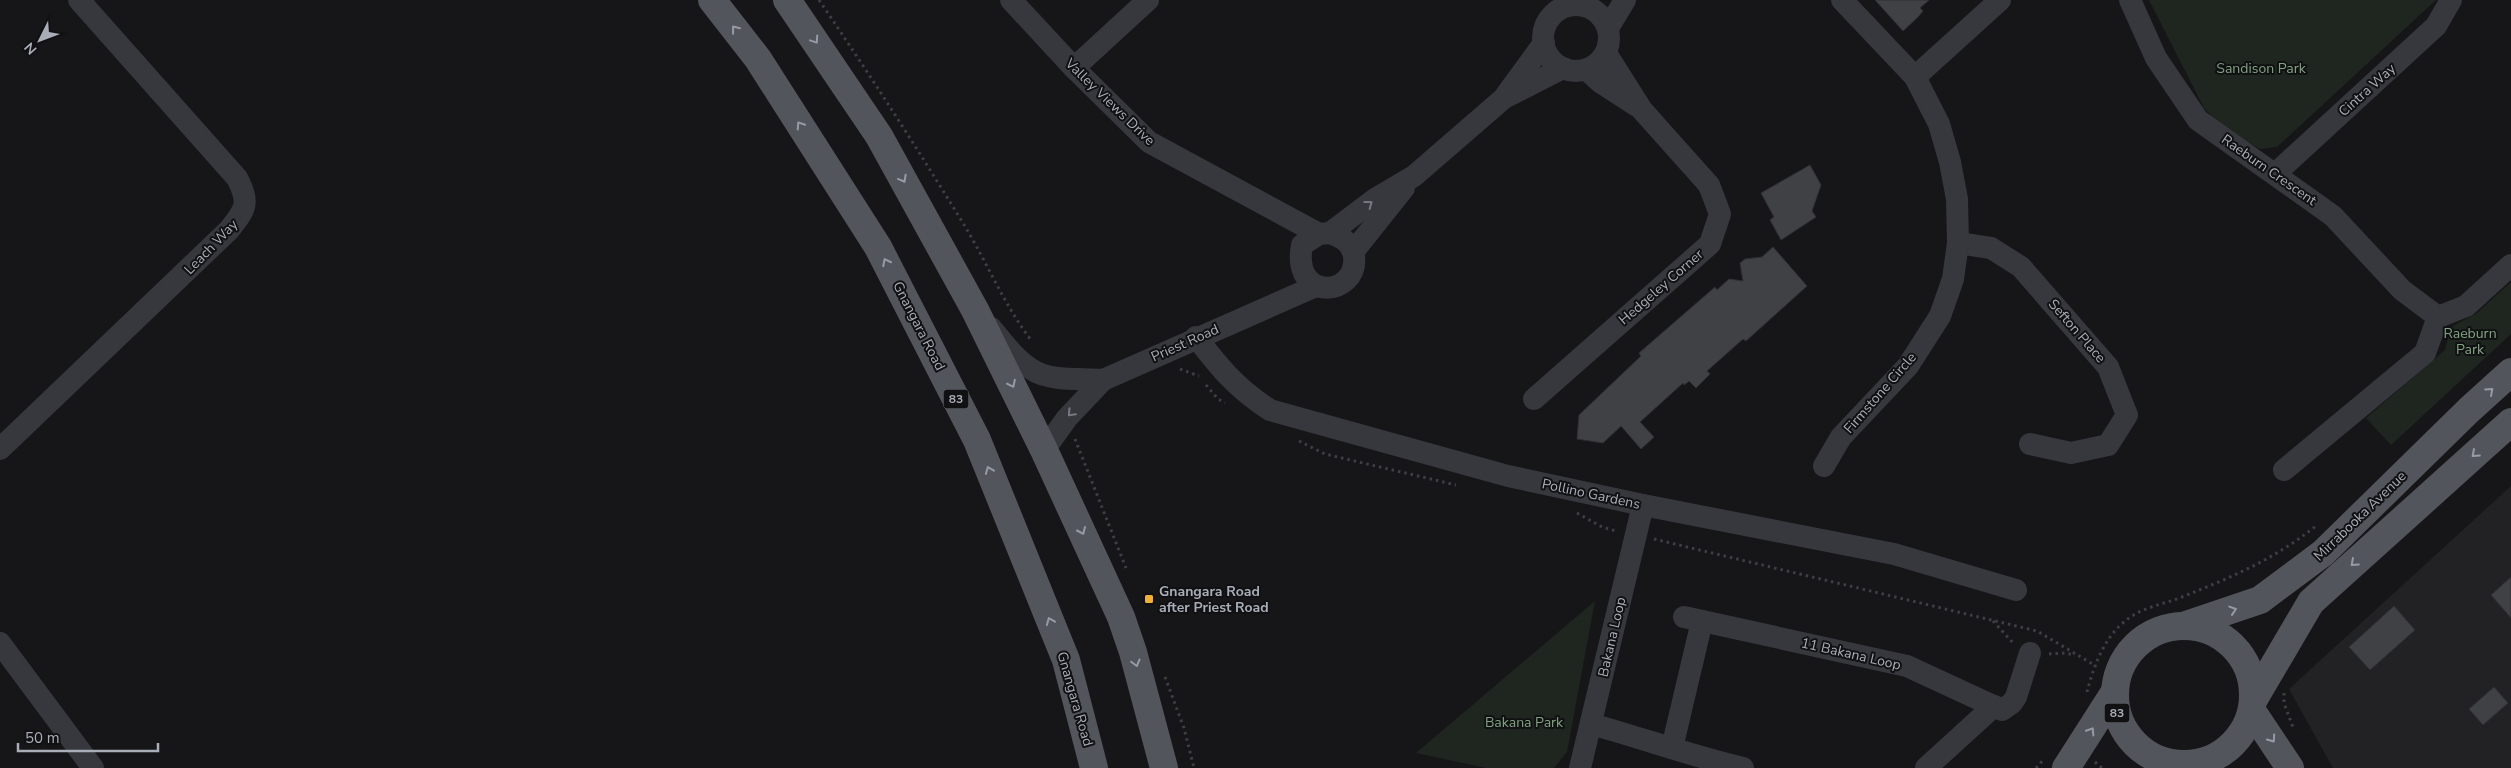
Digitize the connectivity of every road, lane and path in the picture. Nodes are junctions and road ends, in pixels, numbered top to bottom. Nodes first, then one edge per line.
1 (79, 0) edge
2 (712, 0) edge
3 (787, 0) edge
4 (819, 0) edge
5 (1011, 0) edge
6 (1148, 0) edge
7 (1542, 0) edge
8 (1625, 0) edge
9 (1842, 0) edge
10 (2000, 0) edge
11 (2130, 0) edge
12 (2451, 0) edge
13 (1588, 4) edge
14 (1608, 28) junction
15 (1545, 34) junction
16 (1606, 53) junction
17 (1074, 68) junction
18 (1562, 68) junction
19 (1587, 70) junction
20 (1915, 77) junction
21 (1504, 98) junction
22 (1642, 110) junction
23 (2276, 174) junction
24 (1414, 176) junction
25 (1958, 243) junction
26 (1313, 244) junction
27 (1353, 252) junction
28 (2511, 265) edge
29 (1316, 286) junction
30 (1267, 307) junction
31 (975, 310) junction
32 (2438, 316) junction
33 (1196, 337) junction
34 (1036, 347) dead end
35 (1175, 367) dead end
36 (2511, 372) edge
37 (1103, 380) junction
38 (1534, 399) dead end
39 (1226, 404) dead end
40 (1067, 418) junction
41 (2511, 422) edge
42 (1292, 437) dead end
43 (2030, 444) dead end
44 (0, 449) edge
45 (1044, 450) junction
46 (1824, 466) dead end
47 (2284, 470) dead end
48 (1461, 486) dead end
49 (1643, 505) junction
50 (1568, 511) dead end
51 (2317, 524) dead end
52 (1636, 535) junction
53 (1128, 575) dead end
54 (2016, 590) dead end
55 (2186, 625) junction
56 (0, 644) edge
57 (2030, 653) dead end
58 (2096, 666) junction
59 (1164, 674) dead end
60 (2284, 686) dead end
61 (2114, 693) junction
62 (2085, 697) dead end
63 (2253, 705) junction
64 (1994, 706) junction
65 (1591, 724) junction
66 (1672, 748) junction
67 (2286, 761) edge
68 (2056, 762) edge
69 (2175, 766) edge
70 (1738, 767) edge
71 (93, 768) edge
72 (1094, 768) edge
73 (1164, 768) edge
74 (1194, 768) edge
75 (1580, 768) edge
76 (1926, 768) edge
77 (2036, 768) edge

1 - 44 street, Leach Way
72 -> 2 main road, Gnangara Road / 83
3 -> 31 main road
4 - 34 path
5 - 17 street, Valley Views Drive
6 - 17 street
7 - 15 street
8 - 14 street
9 - 20 street, Firmstone Circle
10 - 20 street
11 - 23 street, Raeburn Crescent
12 - 23 street, Cintra Way
13 - 14 street
13 - 15 street
14 - 16 street
15 - 18 street
15 - 21 street
16 - 19 street
16 - 22 street, Hedgeley Corner
17 - 26 street, Valley Views Drive
18 - 19 street
18 - 21 street
19 - 22 street, Hedgeley Corner
20 - 25 street, Firmstone Circle
21 - 24 street
22 - 38 street, Hedgeley Corner
23 - 32 street, Raeburn Crescent
26 -> 24 street
24 - 27 street
25 - 43 street, Sefton Place
25 - 46 street, Firmstone Circle
26 - 27 street
26 - 29 street
26 - 30 street
27 - 29 street
28 - 32 street
29 - 30 street, Priest Road
30 - 33 street, Priest Road
31 - 37 street, Priest Road
31 -> 45 main road
32 - 47 street
33 - 37 street, Priest Road
33 - 49 street, Pollino Gardens
35 - 39 path
55 -> 36 main road, Mirrabooka Avenue
37 -> 40 street, Priest Road
40 - 45 street, Priest Road
40 - 53 path
41 -> 63 main road, Mirrabooka Avenue
42 - 48 path
45 -> 73 main road
49 - 52 street, Bakana Loop
49 - 54 street, Pollino Gardens
50 - 52 path
51 - 58 path
52 - 58 path
52 - 65 street, Bakana Loop
55 - 61 main road, 83
55 - 63 main road, 83
56 - 71 street
57 - 64 street
58 - 62 path
59 - 74 path
60 - 67 path
68 -> 61 main road, 83
61 - 69 main road, 83
63 -> 67 main road, 83
63 - 69 main road, 83
64 - 66 street, 11 Bakana Loop
64 - 76 street
65 - 66 street
65 - 75 street, Bakana Loop
66 - 70 street
68 - 77 path

